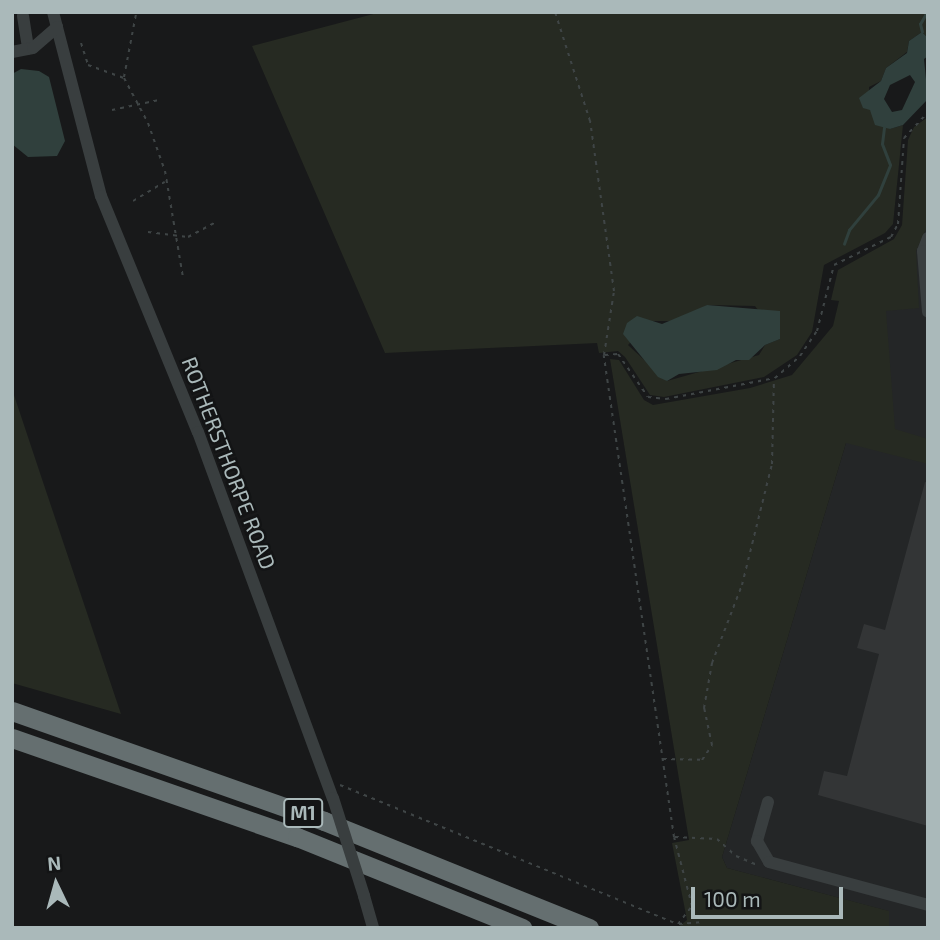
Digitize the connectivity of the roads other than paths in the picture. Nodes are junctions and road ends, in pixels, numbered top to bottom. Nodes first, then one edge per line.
1 (53, 12) edge
2 (23, 16) dead end
3 (57, 27) junction
4 (28, 49) junction
5 (12, 52) edge
6 (928, 238) edge
7 (928, 312) edge
8 (12, 711) edge
9 (12, 738) edge
10 (768, 802) dead end
11 (928, 905) edge
12 (373, 928) edge
13 (522, 928) edge
14 (589, 928) edge

1 - 3 street, ROTHERSTHORPE ROAD
2 - 4 street
3 - 4 street
3 - 12 street, ROTHERSTHORPE ROAD, bridge
4 - 5 street
6 - 7 street
8 - 14 highway, M1
9 - 13 highway, M1
10 - 11 street

